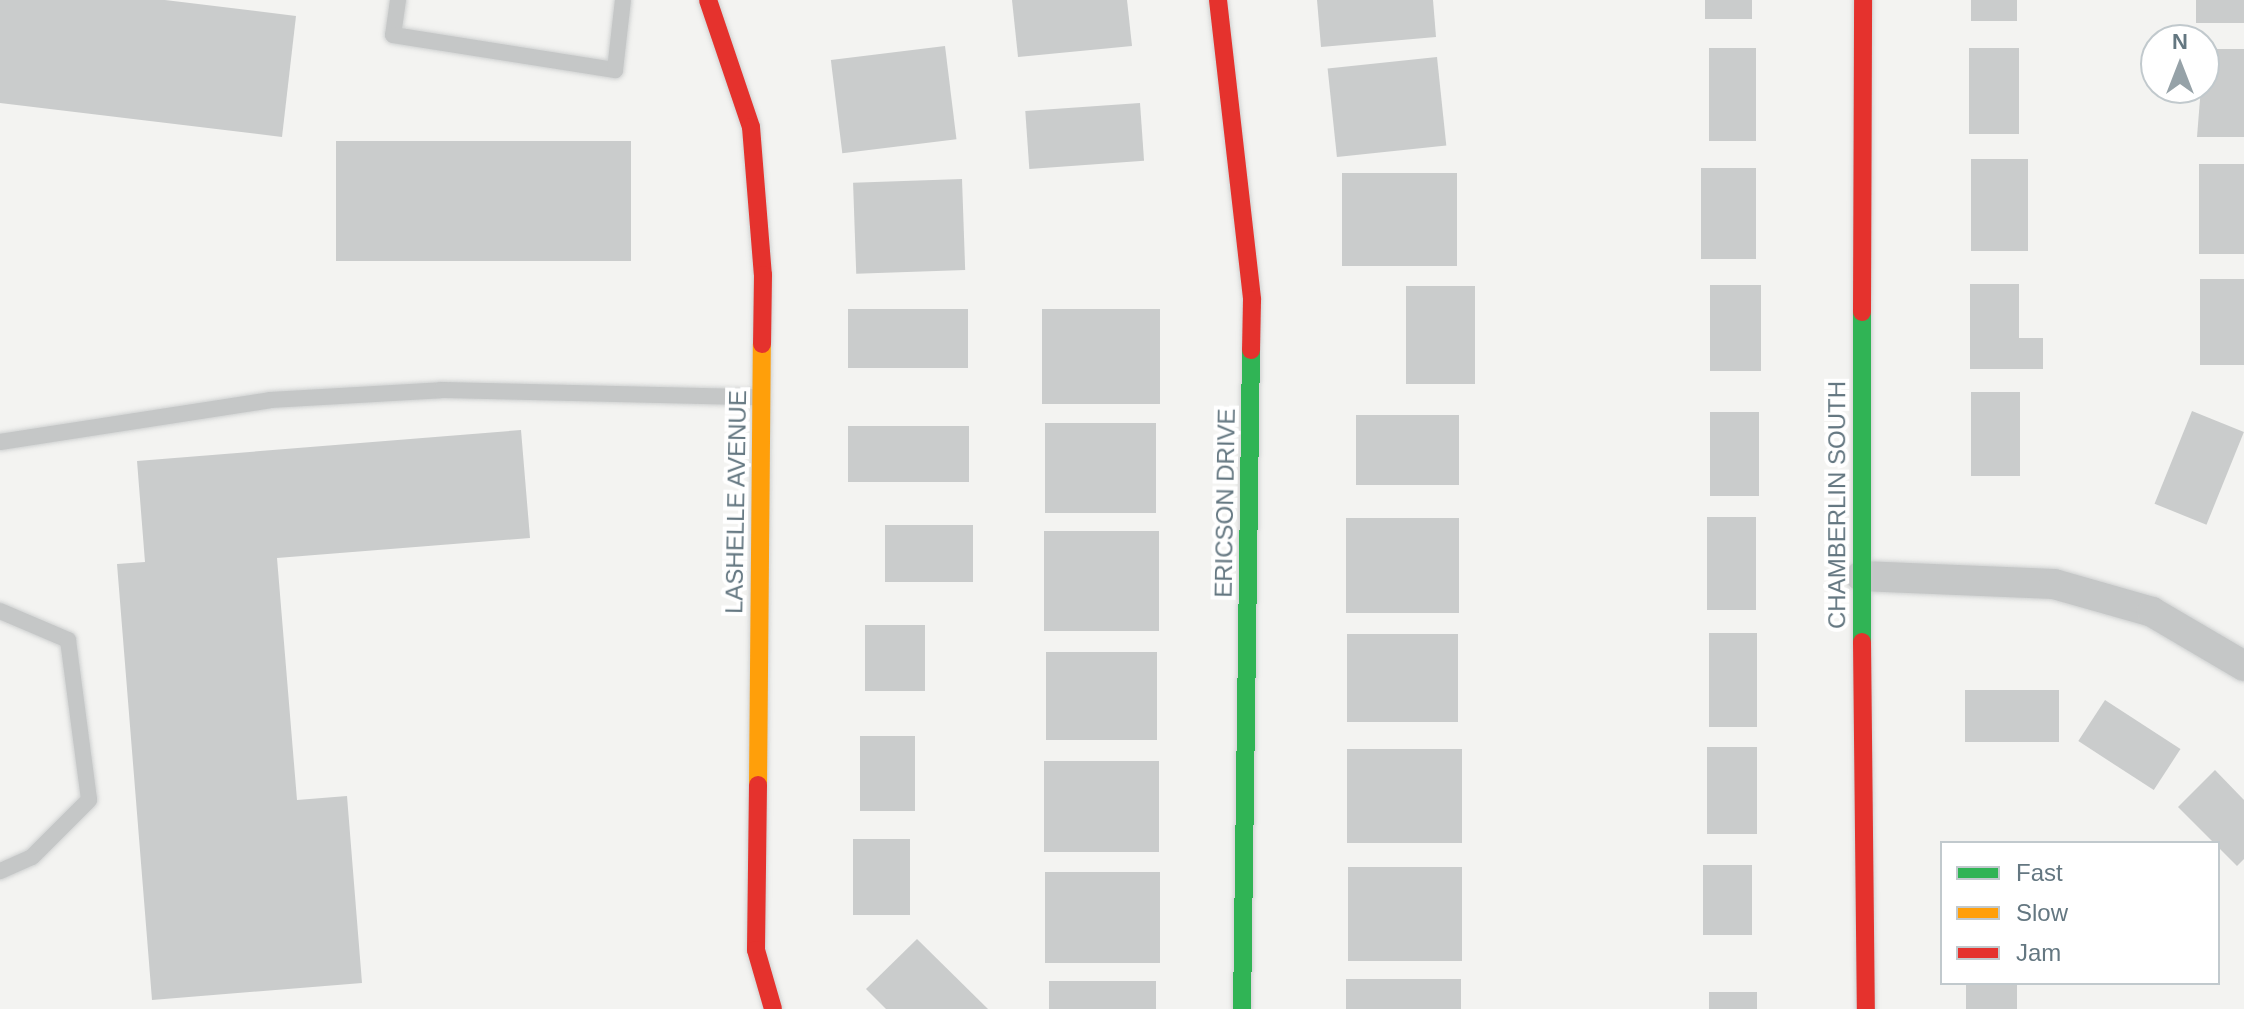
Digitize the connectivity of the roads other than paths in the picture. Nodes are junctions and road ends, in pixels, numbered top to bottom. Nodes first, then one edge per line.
1 (398, 0) edge
2 (623, 0) edge
3 (708, 0) edge
4 (1218, 0) edge
5 (1863, 0) edge
6 (762, 397) junction
7 (0, 442) edge
8 (1861, 576) junction
9 (0, 611) edge
10 (2244, 665) edge
11 (0, 871) edge
12 (772, 1004) edge
13 (749, 1009) edge
14 (1242, 1009) edge
15 (1866, 1009) edge

1 - 2 lane
3 - 6 street, LASHELLE AVENUE
4 - 14 street, ERICSON DRIVE
5 - 8 street, CHAMBERLIN SOUTH
6 - 7 lane
6 - 12 street, LASHELLE AVENUE
8 - 10 street
8 - 15 street, CHAMBERLIN SOUTH
9 - 11 lane
12 - 13 lane

